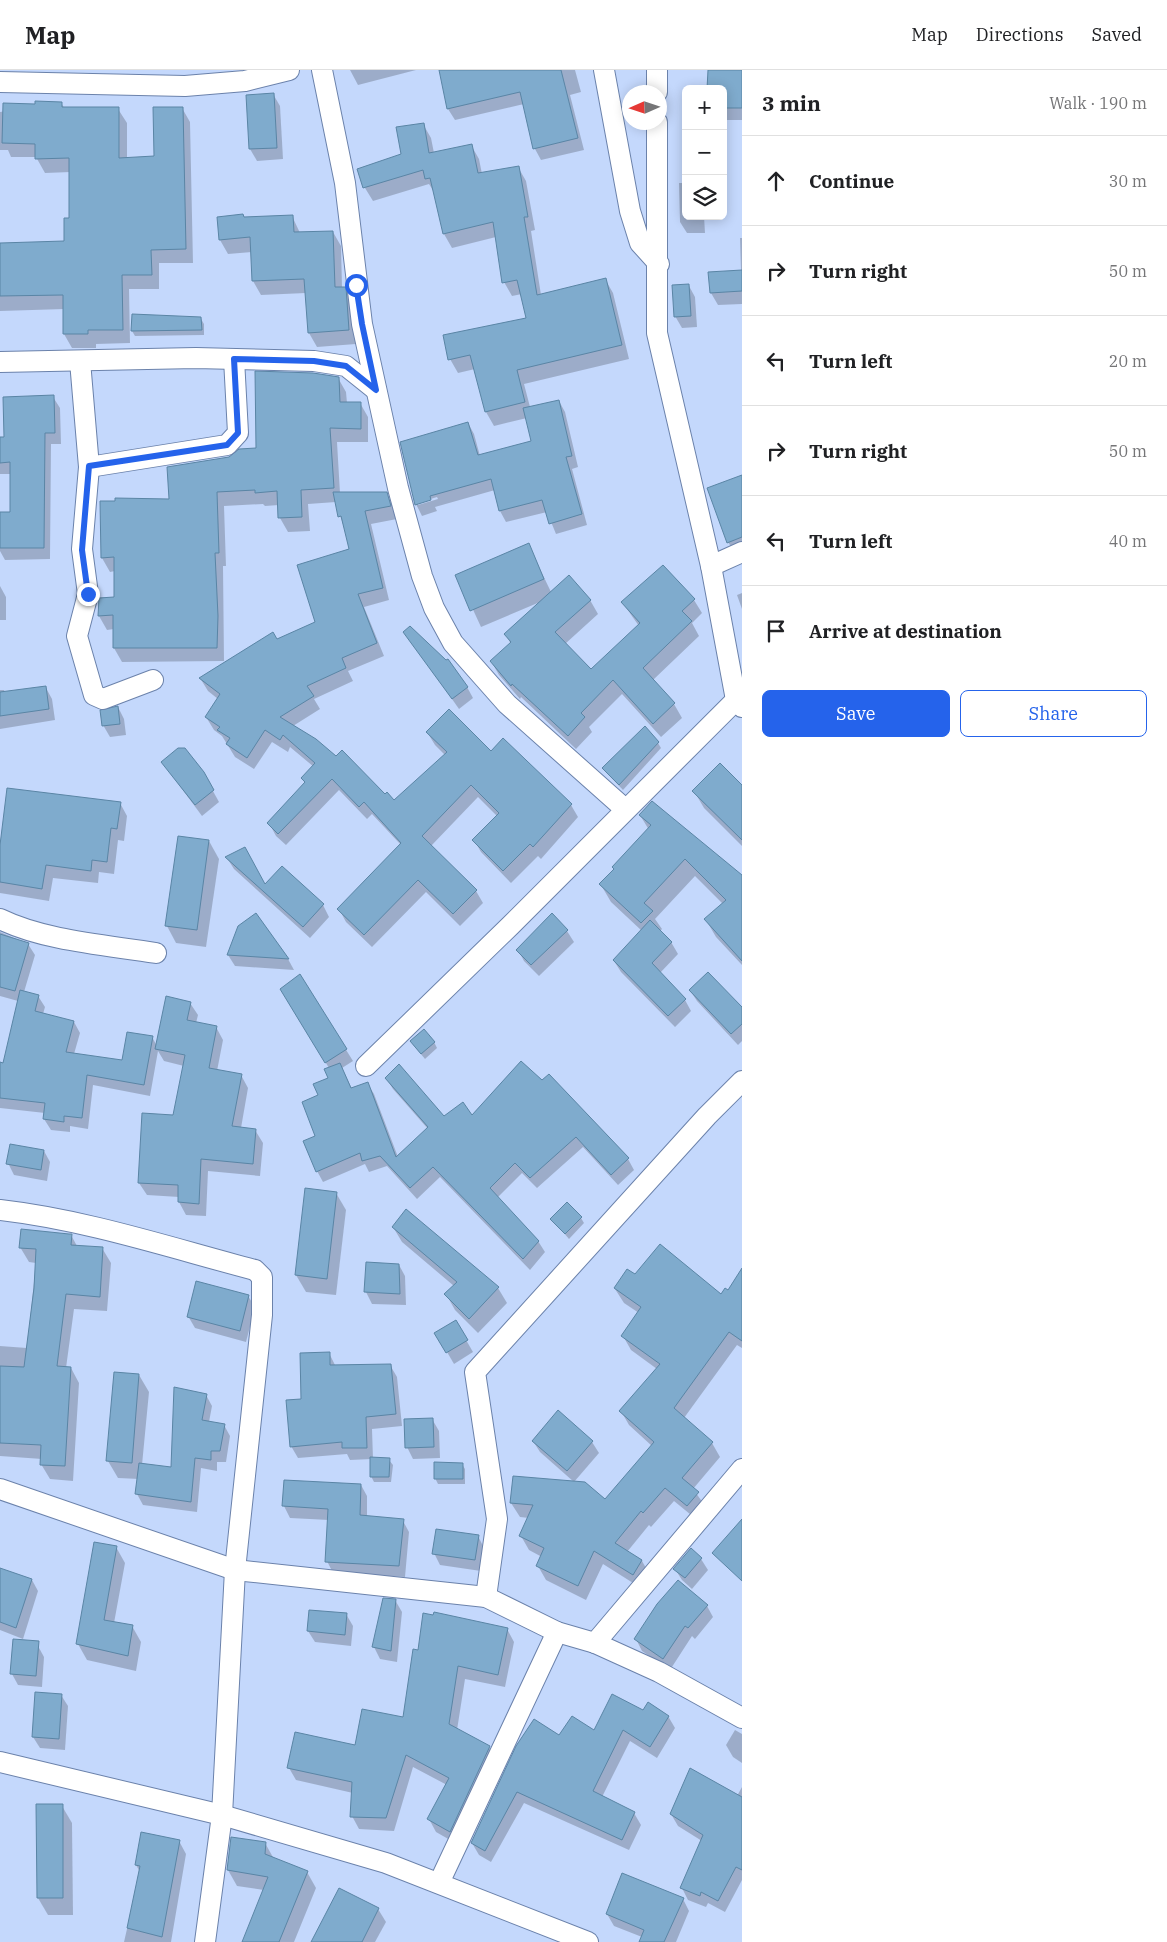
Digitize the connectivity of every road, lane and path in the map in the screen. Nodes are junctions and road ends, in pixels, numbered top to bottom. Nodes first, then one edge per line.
1 (289, 70) edge
2 (322, 70) edge
3 (604, 70) edge
4 (657, 70) edge
5 (0, 82) edge
6 (657, 85) edge
7 (657, 130) edge
8 (659, 264) junction
9 (234, 359) junction
10 (80, 361) junction
11 (0, 362) edge
12 (376, 390) junction
13 (89, 466) junction
14 (742, 552) edge
15 (711, 566) junction
16 (153, 680) dead end
17 (739, 703) edge
18 (625, 809) junction
19 (0, 919) edge
20 (156, 953) dead end
21 (366, 1066) dead end
22 (742, 1081) edge
23 (0, 1210) edge
24 (742, 1469) edge
25 (0, 1488) edge
26 (235, 1570) junction
27 (486, 1597) junction
28 (557, 1632) junction
29 (595, 1643) junction
30 (742, 1718) edge
31 (0, 1762) edge
32 (222, 1815) junction
33 (439, 1882) junction
34 (205, 1942) edge
35 (588, 1942) edge

1 - 5 street
2 - 12 street
3 - 8 street
4 - 6 street
7 - 8 street
8 - 15 street
9 - 10 street
9 - 12 street
9 - 13 street
10 - 11 street
10 - 13 street
12 - 18 street
13 - 16 street
14 - 15 street
15 - 17 street
17 - 18 street
18 - 21 street
19 - 20 street
22 - 27 street
23 - 26 street
24 - 29 street
25 - 26 street
26 - 27 street
26 - 32 street
27 - 28 street
28 - 29 street
28 - 33 street
29 - 30 street
31 - 32 street
32 - 33 street
32 - 34 street
33 - 35 street

